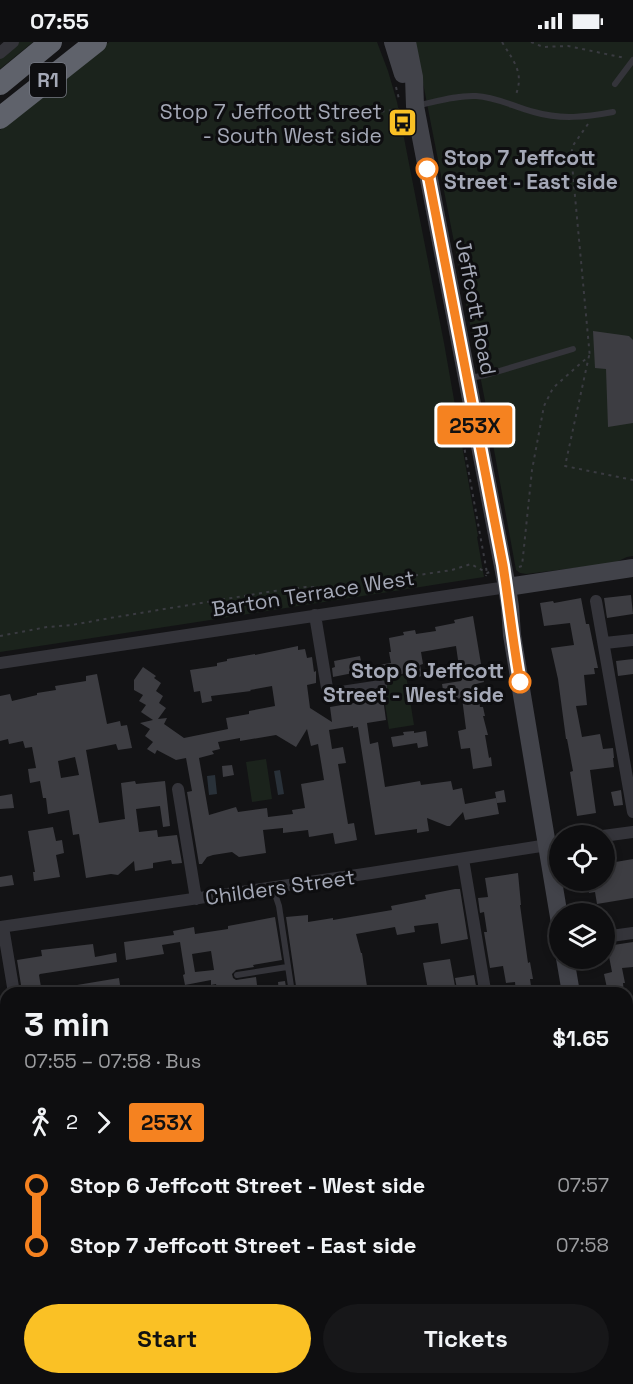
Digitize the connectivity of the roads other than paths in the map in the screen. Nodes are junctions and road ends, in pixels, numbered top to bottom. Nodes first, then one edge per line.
1 (13, 42) edge
2 (51, 42) edge
3 (96, 42) edge
4 (393, 42) edge
5 (407, 42) edge
6 (0, 53) edge
7 (633, 60) edge
8 (0, 84) edge
9 (615, 84) dead end
10 (415, 106) junction
11 (613, 112) dead end
12 (0, 118) edge
13 (573, 349) dead end
14 (466, 379) junction
15 (633, 568) edge
16 (507, 587) junction
17 (596, 601) dead end
18 (315, 615) junction
19 (633, 639) edge
20 (605, 643) junction
21 (0, 663) edge
22 (381, 686) dead end
23 (178, 789) dead end
24 (633, 812) edge
25 (549, 825) edge
26 (633, 832) edge
27 (615, 834) edge
28 (549, 845) edge
29 (463, 859) junction
30 (273, 888) junction
31 (196, 899) junction
32 (2, 927) edge
33 (633, 933) edge
34 (615, 935) edge
35 (287, 967) junction
36 (568, 969) edge
37 (237, 975) dead end
38 (13, 987) edge
39 (291, 987) edge
40 (484, 987) edge
41 (570, 987) edge

1 - 6 street
2 - 8 highway, R1
3 - 12 highway, R1
4 - 10 main road, Jeffcott Road
5 - 10 main road, Jeffcott Road
7 - 9 lane
10 - 11 lane
10 - 14 main road, Jeffcott Road
13 - 14 lane
14 - 16 main road, Jeffcott Road
15 - 16 main road, Barton Terrace West
16 - 18 street, Barton Terrace West
16 - 25 main road, Jeffcott Road
17 - 20 street
18 - 21 street, Barton Terrace West
18 - 22 street
19 - 20 street
20 - 24 street
23 - 31 street
26 - 27 street
28 - 29 street, Childers Street
29 - 30 street, Childers Street
29 - 40 street
30 - 31 street, Childers Street
30 - 35 lane
31 - 32 street, Childers Street
32 - 38 street
33 - 34 street
35 - 37 lane
35 - 39 lane
36 - 41 main road

